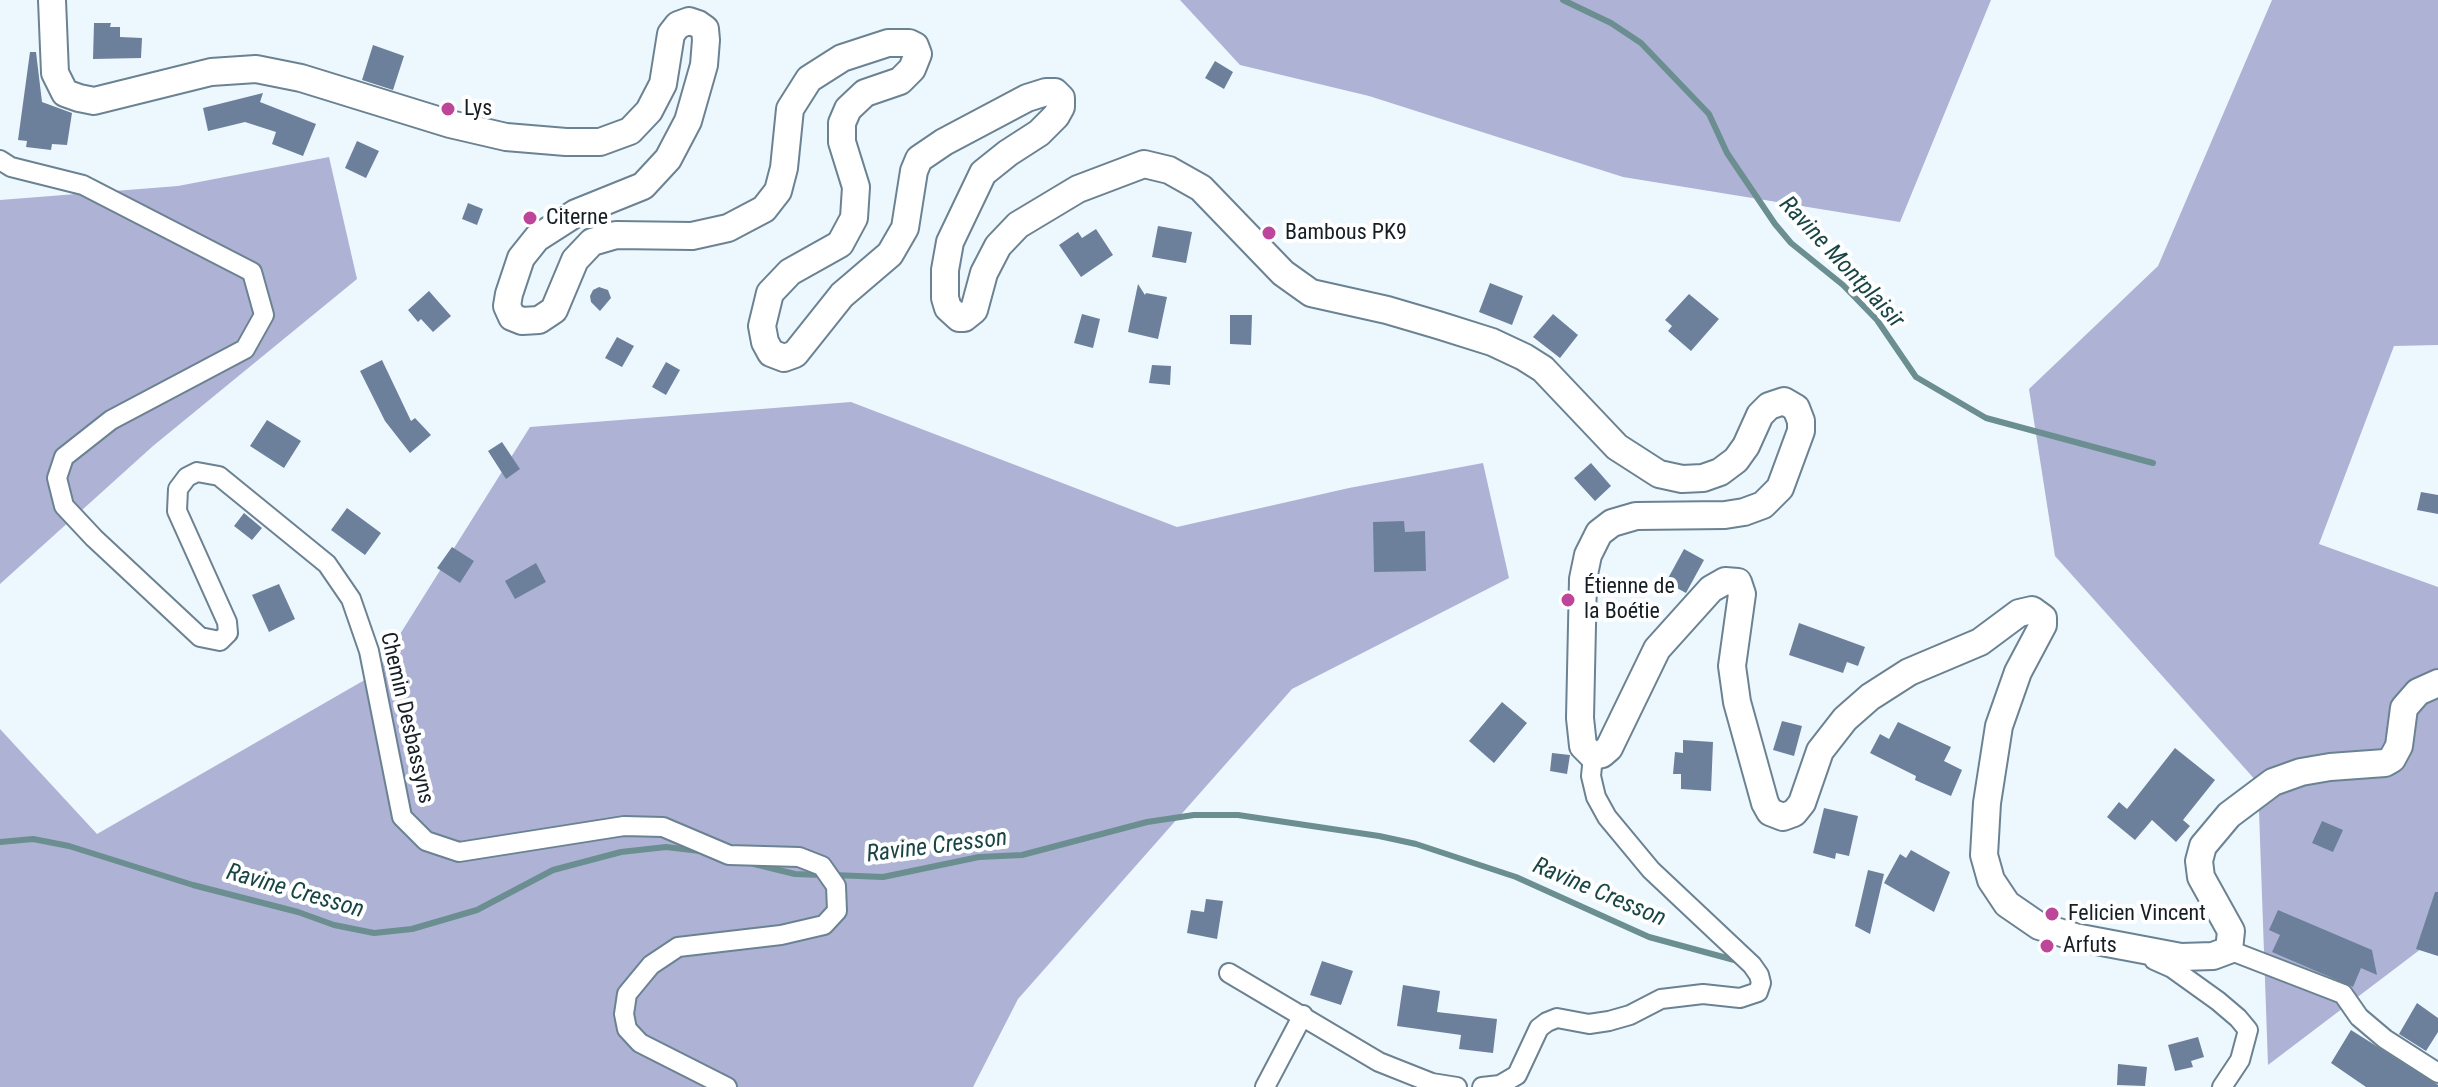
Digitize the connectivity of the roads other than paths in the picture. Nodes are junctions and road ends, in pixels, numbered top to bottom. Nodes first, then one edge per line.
1 (52, 0) edge
2 (0, 160) edge
3 (2438, 683) edge
4 (1593, 756) junction
5 (2120, 944) junction
6 (2229, 950) junction
7 (1229, 973) dead end
8 (1303, 1015) junction
9 (2438, 1073) edge
10 (727, 1087) edge
11 (1265, 1087) edge
12 (1457, 1087) edge
13 (1482, 1087) edge
14 (2222, 1087) edge

1 - 4 main road
2 - 10 street, Chemin Desbassyns
3 - 6 main road
4 - 5 main road
4 - 13 street
5 - 6 main road
5 - 14 street
6 - 9 street
7 - 8 street
8 - 11 street
8 - 12 street

